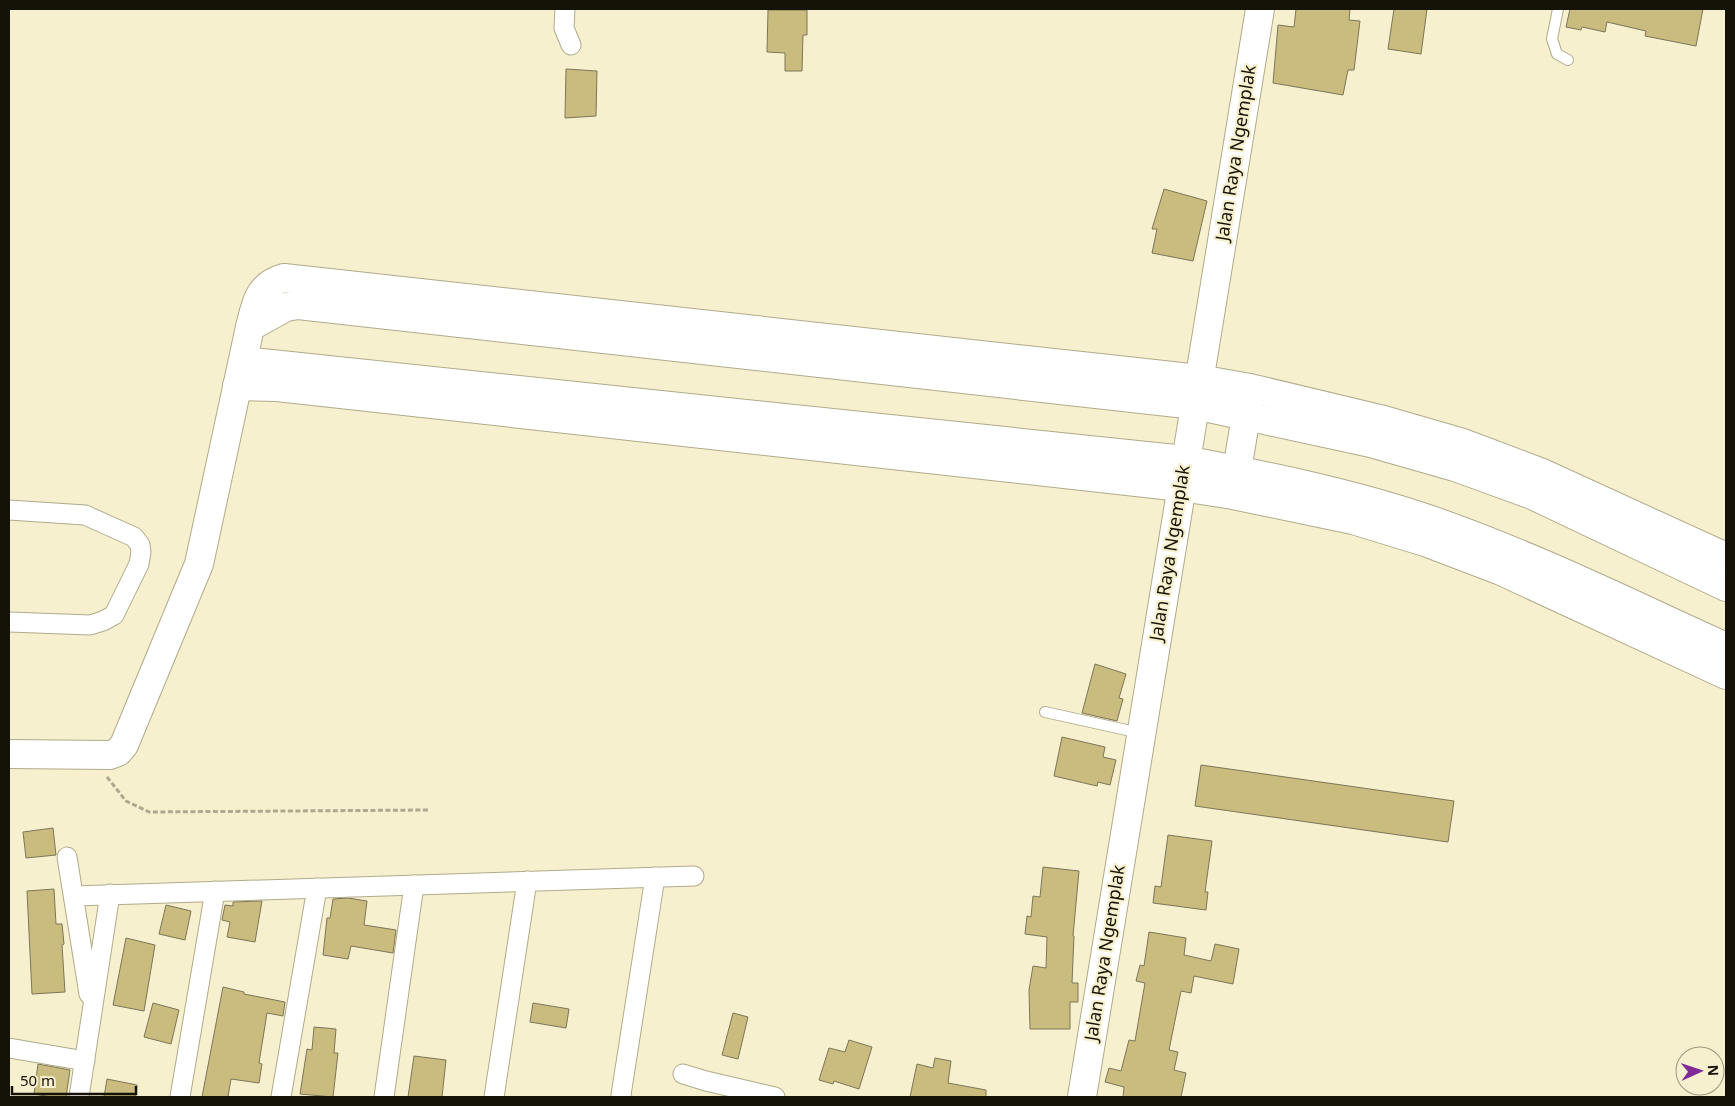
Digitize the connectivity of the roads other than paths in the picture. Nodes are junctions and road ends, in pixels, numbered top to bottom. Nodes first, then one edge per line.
1 (565, 9) edge
2 (1260, 9) edge
3 (1558, 9) edge
4 (571, 46) dead end
5 (1568, 60) dead end
6 (250, 327) junction
7 (240, 374) junction
8 (1200, 379) junction
9 (1250, 388) junction
10 (1195, 405) junction
11 (1245, 416) junction
12 (1185, 460) junction
13 (1235, 482) junction
14 (1180, 488) junction
15 (9, 510) edge
16 (1726, 557) edge
17 (1726, 587) edge
18 (9, 622) edge
19 (1726, 647) edge
20 (1726, 675) edge
21 (1045, 712) dead end
22 (1141, 733) junction
23 (9, 754) edge
24 (67, 857) dead end
25 (694, 876) dead end
26 (655, 877) junction
27 (527, 881) junction
28 (414, 885) junction
29 (317, 888) junction
30 (215, 891) junction
31 (110, 894) junction
32 (74, 896) junction
33 (92, 1011) junction
34 (9, 1048) edge
35 (85, 1061) junction
36 (683, 1074) dead end
37 (745, 1094) edge
38 (622, 1095) dead end
39 (79, 1097) edge
40 (180, 1097) edge
41 (281, 1097) edge
42 (384, 1097) edge
43 (494, 1097) edge
44 (774, 1097) edge
45 (1082, 1097) edge

1 - 4 street
2 - 8 main road, Jalan Raya Ngemplak
3 - 5 lane
6 - 7 main road
6 - 8 main road
6 - 10 main road
7 - 12 main road
7 - 14 main road
7 - 23 main road
8 - 9 main road
8 - 10 main road, Jalan Raya Ngemplak
9 - 11 main road
9 - 16 main road
10 - 11 main road
10 - 12 main road, Jalan Raya Ngemplak
11 - 13 main road
11 - 17 main road
12 - 13 main road
12 - 14 main road, Jalan Raya Ngemplak
13 - 14 main road
13 - 19 main road
13 - 20 main road
14 - 22 main road, Jalan Raya Ngemplak
15 - 18 street
21 - 22 lane
22 - 45 main road, Jalan Raya Ngemplak
24 - 32 street
25 - 26 street
26 - 27 street
26 - 38 street
27 - 28 street
27 - 43 street
28 - 29 street
28 - 42 street
29 - 30 street
29 - 41 street
30 - 31 street
30 - 40 street
31 - 32 street
31 - 33 street
32 - 33 street
33 - 35 street
34 - 35 street
35 - 39 street
36 - 37 street
37 - 44 street

